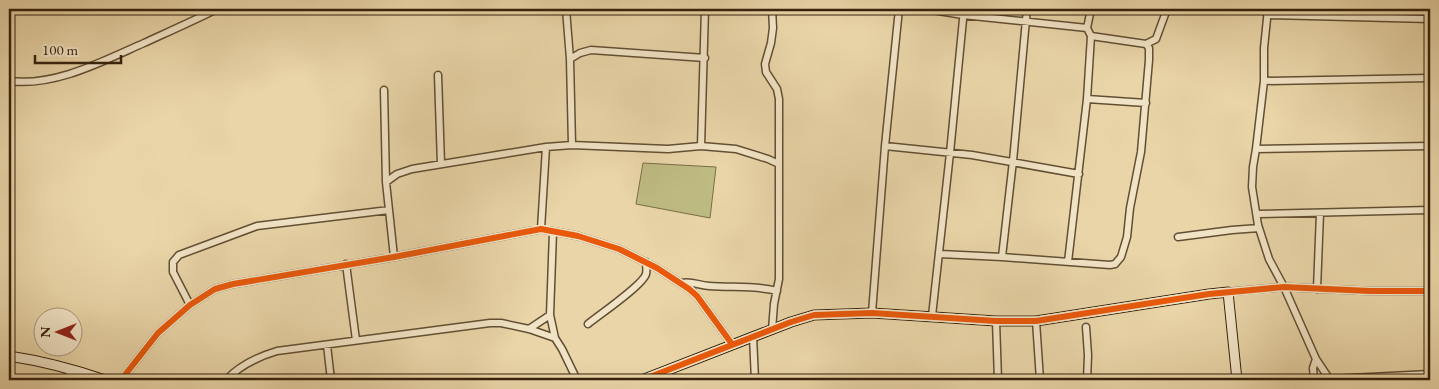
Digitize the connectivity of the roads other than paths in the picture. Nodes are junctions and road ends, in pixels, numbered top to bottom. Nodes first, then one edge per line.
1 (217, 9) edge
2 (566, 9) edge
3 (705, 9) edge
4 (772, 9) edge
5 (899, 9) edge
6 (926, 9) edge
7 (1027, 9) edge
8 (1091, 9) edge
9 (1167, 9) edge
10 (964, 12) edge
11 (1267, 12) edge
12 (1430, 19) edge
13 (1025, 22) junction
14 (1087, 28) junction
15 (1091, 36) junction
16 (1146, 44) junction
17 (704, 58) junction
18 (570, 59) junction
19 (438, 75) dead end
20 (1430, 78) edge
21 (9, 81) edge
22 (1264, 81) junction
23 (384, 90) dead end
24 (1087, 99) junction
25 (1146, 103) junction
26 (572, 145) junction
27 (701, 146) junction
28 (885, 146) junction
29 (1430, 146) edge
30 (546, 147) junction
31 (779, 150) junction
32 (1256, 150) junction
33 (950, 153) junction
34 (768, 159) junction
35 (1013, 161) junction
36 (441, 164) junction
37 (779, 164) junction
38 (1079, 174) junction
39 (386, 182) junction
40 (389, 210) junction
41 (1430, 210) edge
42 (1320, 212) junction
43 (1256, 214) junction
44 (1259, 228) junction
45 (541, 229) junction
46 (553, 232) junction
47 (1178, 237) dead end
48 (940, 254) junction
49 (394, 257) junction
50 (1002, 257) junction
51 (646, 262) junction
52 (1068, 262) junction
53 (346, 264) junction
54 (681, 283) junction
55 (1284, 287) junction
56 (1317, 289) junction
57 (777, 291) junction
58 (1430, 291) edge
59 (1228, 292) junction
60 (190, 305) junction
61 (872, 313) junction
62 (550, 315) junction
63 (932, 316) junction
64 (996, 321) junction
65 (1036, 321) junction
66 (588, 324) dead end
67 (1086, 327) dead end
68 (529, 329) junction
69 (772, 330) junction
70 (753, 336) junction
71 (555, 338) junction
72 (356, 340) junction
73 (732, 344) junction
74 (327, 345) junction
75 (9, 356) edge
76 (1316, 359) junction
77 (72, 369) junction
78 (1430, 374) edge
79 (67, 380) edge
80 (105, 380) edge
81 (121, 380) edge
82 (226, 380) edge
83 (331, 380) edge
84 (577, 380) edge
85 (642, 380) edge
86 (755, 380) edge
87 (998, 380) edge
88 (1040, 380) edge
89 (1087, 380) edge
90 (1237, 380) edge
91 (1314, 380) edge
92 (1330, 380) edge

1 - 21 street
2 - 18 street
3 - 17 street
4 - 31 street
5 - 28 street
6 - 10 street
7 - 13 street
8 - 14 street
9 - 16 street
10 - 13 street
10 - 33 street
11 - 12 street
11 - 22 street
13 - 14 street
13 - 35 street
14 - 15 street
15 - 16 street
15 - 24 street
16 - 25 street
17 - 18 street
17 - 27 street
18 - 26 street
19 - 36 street
20 - 22 street
22 - 32 street
23 - 39 street
24 - 25 street
24 - 38 street
25 - 52 street
26 - 27 street
26 - 30 street
27 - 34 street
28 - 33 street
28 - 61 street
29 - 32 street
30 - 36 street
30 - 45 street
31 - 34 street
31 - 37 street
32 - 43 street
33 - 35 street
33 - 48 street
34 - 37 street
35 - 38 street
35 - 50 street
36 - 39 street
37 - 57 street
38 - 52 street
39 - 40 street
40 - 49 street
40 - 60 street
41 - 42 street
42 - 43 street
42 - 56 street
43 - 44 street
44 - 47 street
44 - 55 street
45 - 46 street
45 - 49 street
46 - 51 street
46 - 62 street
48 - 50 street
48 - 63 street
49 - 53 street
50 - 52 street
51 - 54 street
51 - 66 street
53 - 60 street
53 - 72 street
54 - 57 street
54 - 73 street
55 - 56 street
55 - 59 street
55 - 76 street
56 - 58 street
57 - 69 street
59 - 65 street
59 - 90 street
60 - 81 street
61 - 63 street
61 - 69 street
62 - 68 street
62 - 71 street
63 - 64 street
64 - 65 street
64 - 87 street
65 - 88 street
67 - 89 street
68 - 71 street
68 - 72 street
69 - 70 street
70 - 73 street
70 - 86 street
71 - 84 street
72 - 74 street
73 - 85 street
74 - 82 street
74 - 83 street
75 - 77 street
76 - 91 street
76 - 92 street
77 - 79 street
77 - 80 street
78 - 92 street

